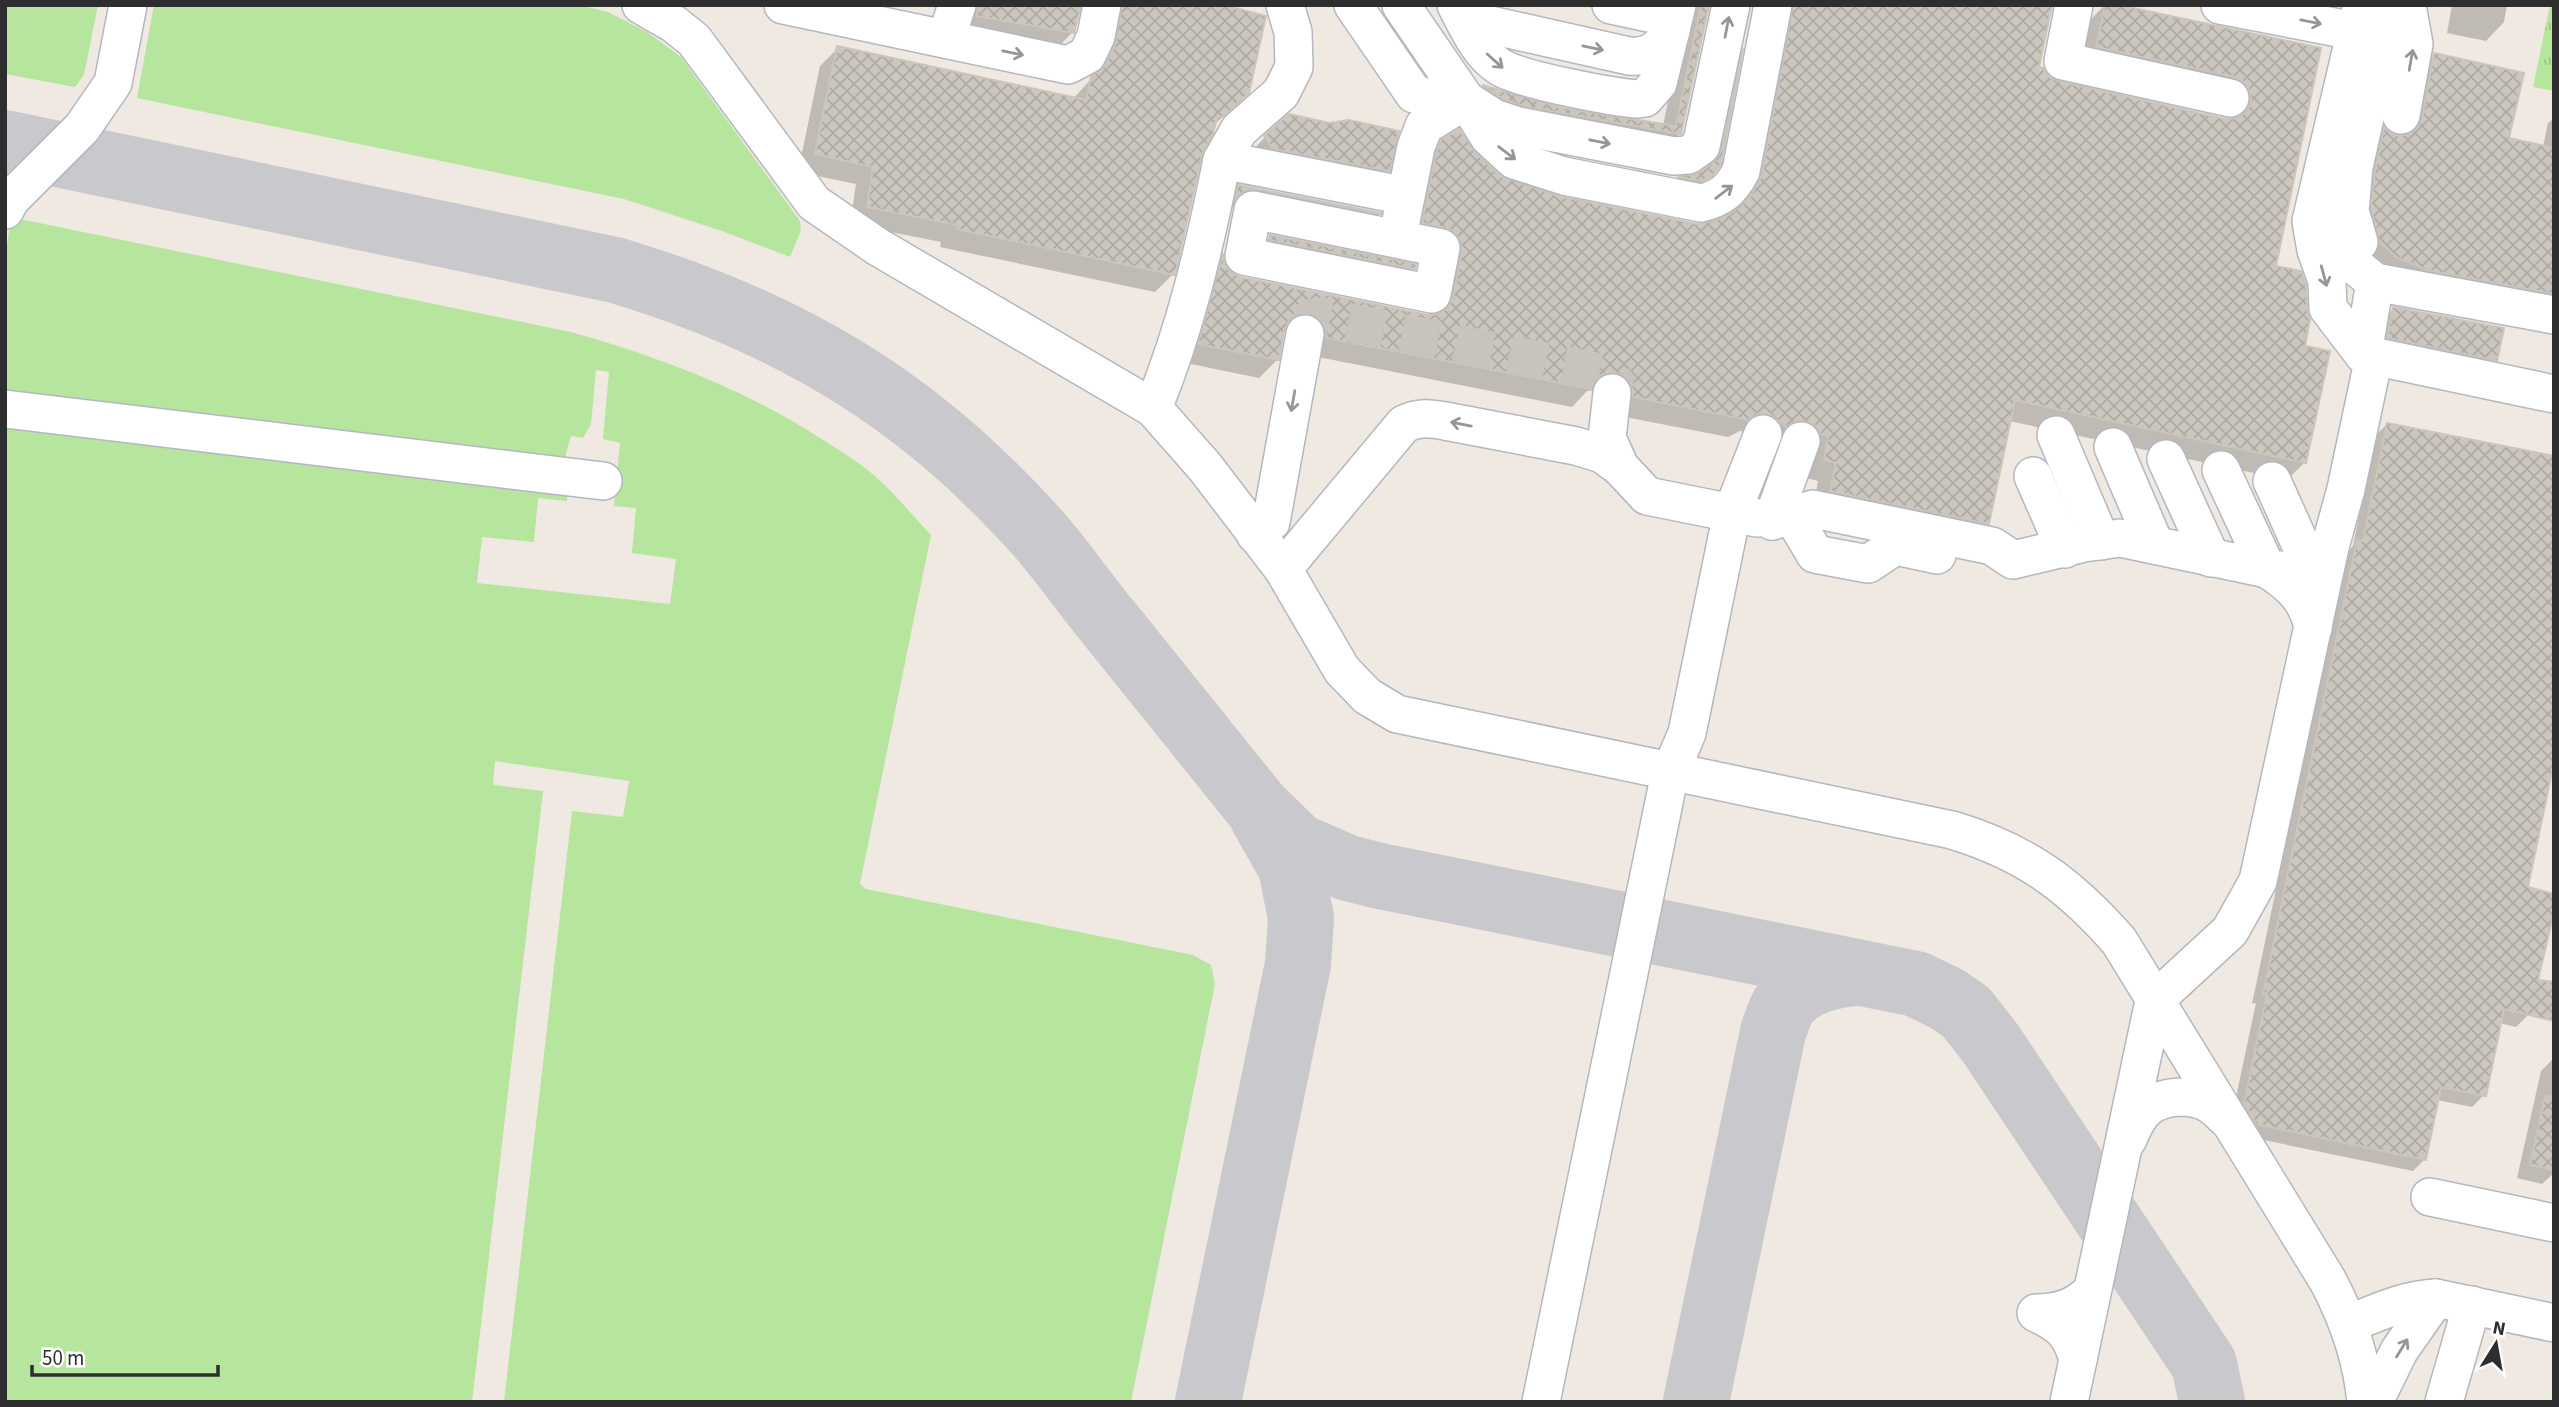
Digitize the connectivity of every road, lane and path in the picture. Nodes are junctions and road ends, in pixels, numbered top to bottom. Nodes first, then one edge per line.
1 (128, 5) edge
2 (640, 5) edge
3 (783, 5) edge
4 (1102, 5) edge
5 (1285, 5) edge
6 (1353, 5) edge
7 (1378, 5) edge
8 (1401, 5) edge
9 (1459, 5) edge
10 (1611, 5) edge
11 (1731, 5) edge
12 (1773, 5) edge
13 (2074, 5) edge
14 (2220, 5) edge
15 (2407, 5) edge
16 (1674, 14) edge
17 (679, 15) edge
18 (951, 22) edge
19 (2369, 24) edge
20 (1406, 82) junction
21 (2230, 98) dead end
22 (1466, 100) junction
23 (2401, 115) dead end
24 (1222, 160) junction
25 (5, 210) edge
26 (1397, 213) junction
27 (2375, 282) junction
28 (2496, 303) junction
29 (2554, 315) edge
30 (1305, 334) tunnel mouth
31 (2368, 356) junction
32 (1612, 393) tunnel mouth
33 (2554, 394) edge
34 (1153, 408) junction
35 (5, 409) edge
36 (1613, 452) junction
37 (2193, 464) junction
38 (603, 481) dead end
39 (1753, 517) junction
40 (1255, 534) junction
41 (2093, 543) junction
42 (2247, 559) junction
43 (2013, 560) junction
44 (1283, 569) junction
45 (2313, 628) junction
46 (1670, 773) junction
47 (2154, 1002) junction
48 (2228, 1121) junction
49 (2119, 1159) junction
50 (2430, 1197) dead end
51 (2554, 1223) edge
52 (2092, 1290) junction
53 (2436, 1298) junction
54 (2472, 1305) junction
55 (2554, 1323) edge
56 (2348, 1324) junction
57 (2078, 1360) junction
58 (1541, 1402) edge
59 (2069, 1402) edge
60 (2366, 1402) edge
61 (2374, 1402) edge
62 (2444, 1402) edge

1 - 25 lane
2 - 17 lane
3 - 18 lane
18 -> 4 lane
5 - 24 lane
6 - 20 lane
7 - 20 lane
8 - 22 lane
9 -> 16 lane
10 - 16 lane
22 -> 11 lane
22 -> 12 lane
13 - 21 lane
14 -> 19 lane
23 -> 15 lane
17 - 34 lane
19 - 27 lane
19 - 28 lane
19 -> 31 lane
20 - 22 lane
22 - 26 lane
24 - 26 lane
24 - 34 lane
26 - 26 lane
27 - 28 lane
27 - 31 lane
28 - 29 lane
30 -> 40 lane
31 - 33 lane
31 - 42 lane
32 - 36 lane
34 - 40 lane
35 - 38 lane
36 - 39 lane
36 -> 44 lane
37 - 42 lane
37 - 42 lane
37 - 42 lane
37 - 42 lane
39 - 39 lane
39 - 43 lane
39 - 43 lane
39 - 46 lane
40 - 44 lane
41 - 41 lane
41 - 42 lane
41 - 43 lane
42 - 45 lane
42 - 45 lane
44 - 46 lane
45 - 47 lane
46 - 47 lane
46 - 58 lane
47 - 48 lane
47 - 49 lane
48 - 49 lane
48 - 56 lane
49 - 52 lane
50 - 51 lane
52 - 57 lane
52 - 57 lane
53 - 54 lane
53 - 56 lane
61 -> 53 lane
54 - 55 lane
54 - 62 lane
56 - 60 lane
57 - 59 lane

